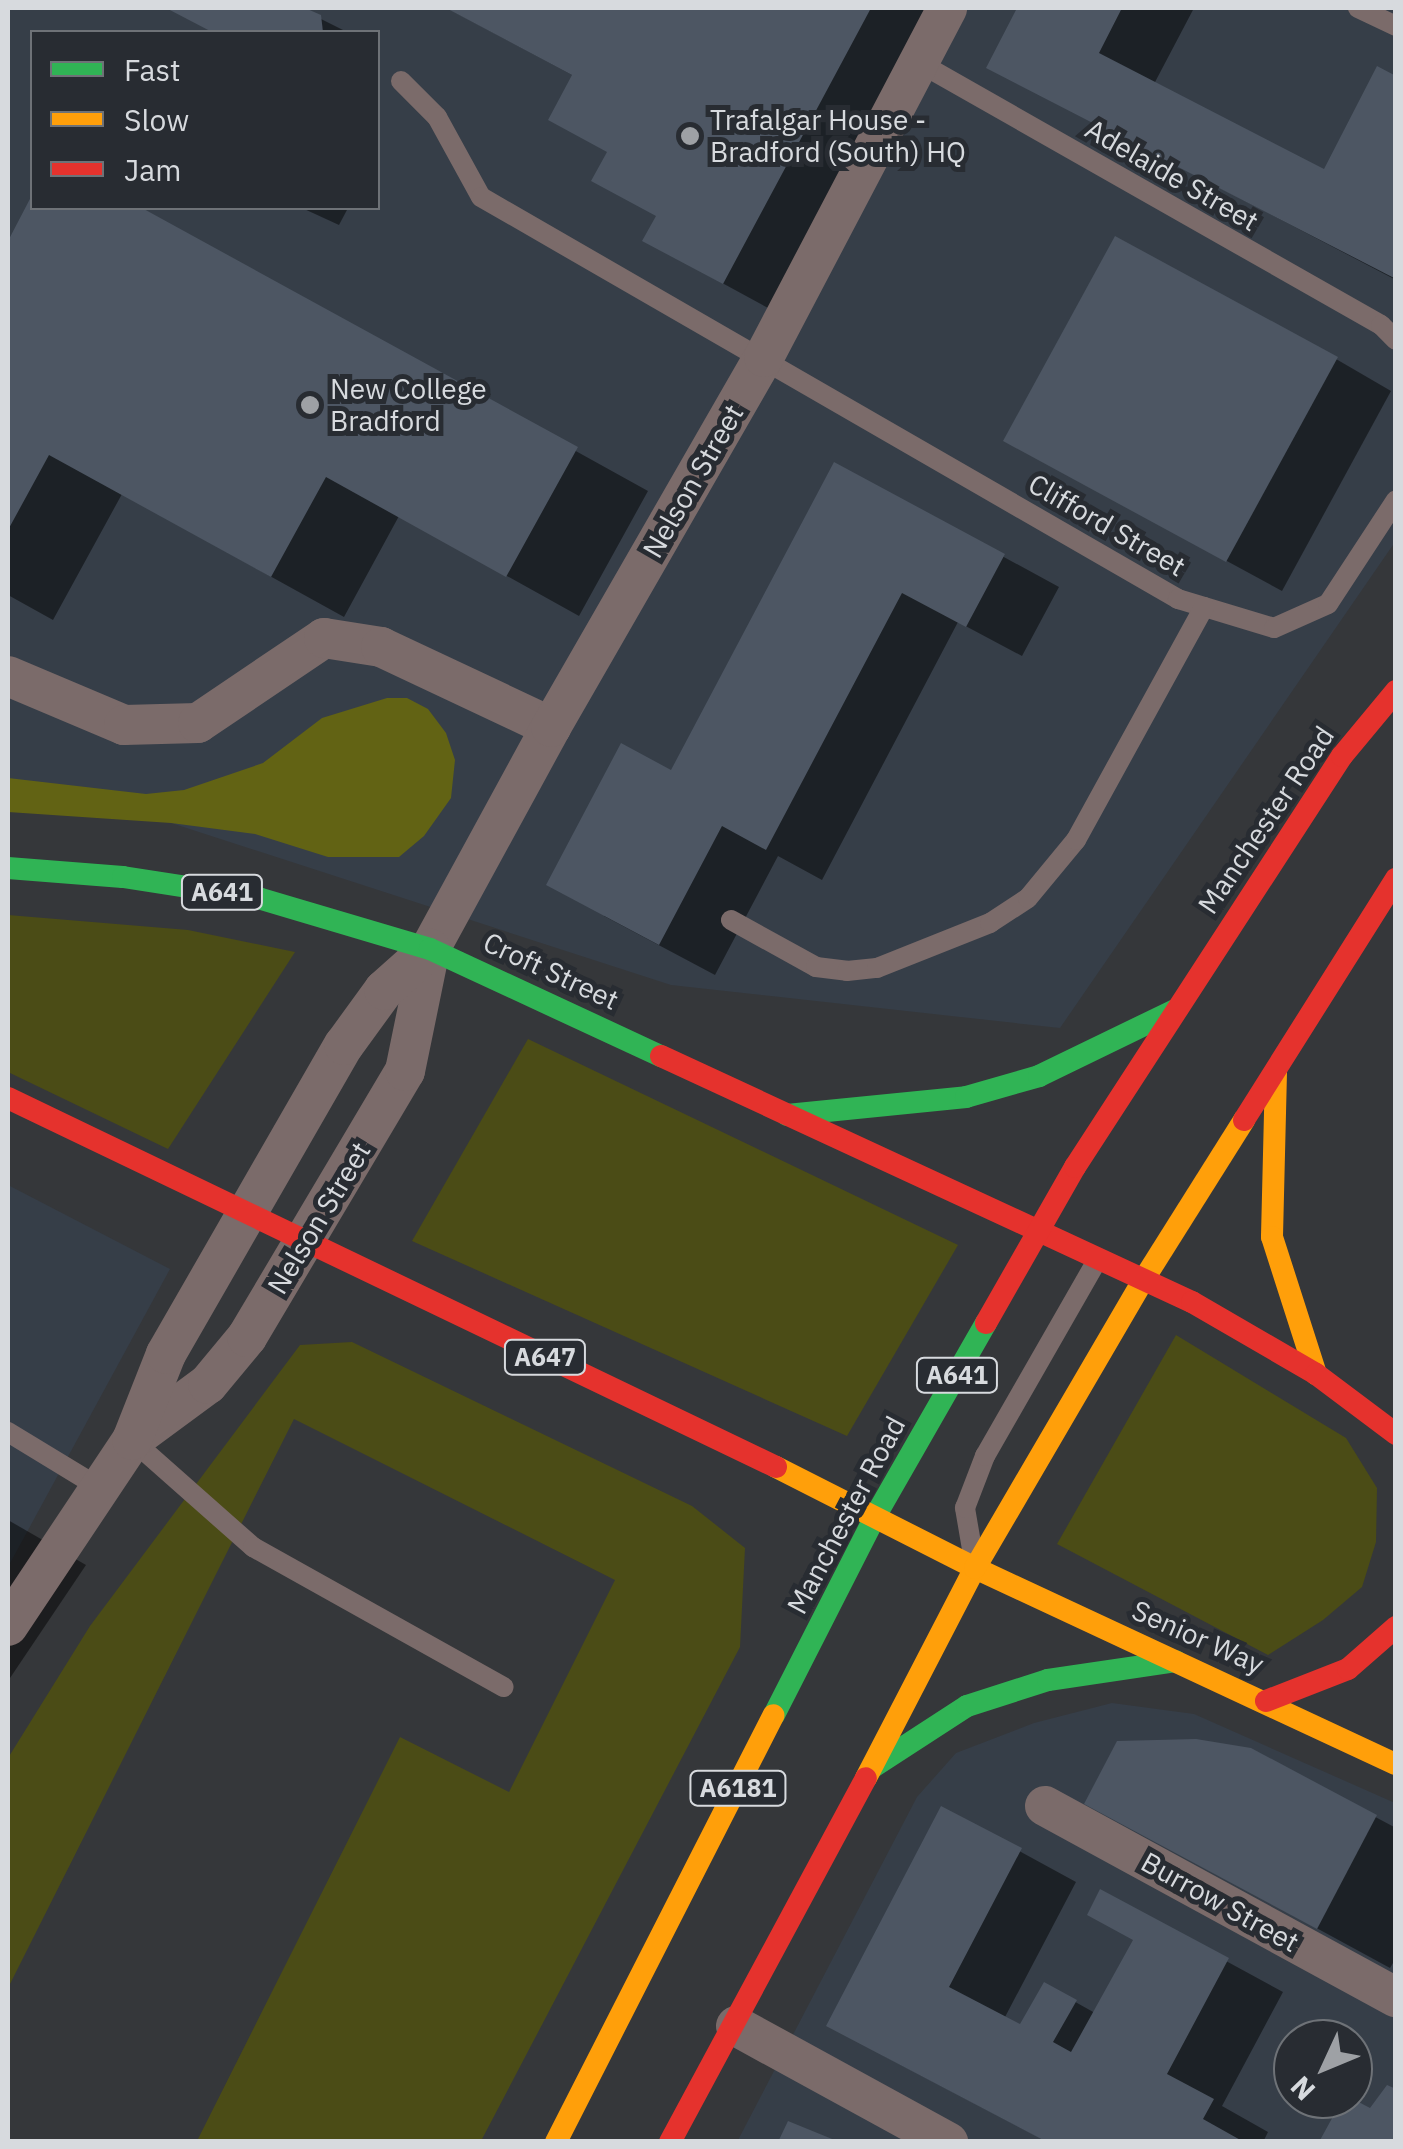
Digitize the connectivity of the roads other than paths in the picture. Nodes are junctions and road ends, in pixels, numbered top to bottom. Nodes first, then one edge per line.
1 (946, 8) edge
2 (1358, 8) edge
3 (1396, 26) edge
4 (918, 62) junction
5 (401, 81) dead end
6 (1396, 340) edge
7 (764, 357) junction
8 (1396, 500) edge
9 (1204, 606) junction
10 (8, 676) edge
11 (1396, 691) edge
12 (551, 727) junction
13 (8, 868) edge
14 (1396, 879) edge
15 (731, 920) dead end
16 (430, 949) junction
17 (1174, 1010) junction
18 (1276, 1069) junction
19 (8, 1098) edge
20 (787, 1116) junction
21 (246, 1214) junction
22 (1038, 1234) junction
23 (306, 1243) junction
24 (1098, 1260) junction
25 (1144, 1279) junction
26 (1316, 1374) junction
27 (8, 1432) edge
28 (1392, 1434) edge
29 (132, 1440) junction
30 (100, 1488) junction
31 (876, 1515) junction
32 (975, 1568) junction
33 (8, 1626) edge
34 (1396, 1627) edge
35 (1176, 1660) junction
36 (504, 1687) dead end
37 (1266, 1700) junction
38 (1396, 1764) edge
39 (867, 1770) junction
40 (1044, 1806) dead end
41 (1396, 1997) edge
42 (736, 2026) junction
43 (556, 2142) edge
44 (670, 2142) edge
45 (948, 2142) edge

1 - 4 street, Nelson Street
2 - 3 lane
4 - 6 lane, Adelaide Street
4 - 7 street, Nelson Street
5 - 7 lane, Clifford Street
7 - 9 lane, Clifford Street
7 - 12 street, Nelson Street
8 - 9 lane, Clifford Street
9 - 15 lane
10 - 12 street
11 - 17 main road, Manchester Road / A641
12 - 16 street, Nelson Street
13 - 16 main road, Croft Street / A641
14 - 18 main road
16 - 20 main road, Croft Street / A641
16 - 21 street, Nelson Street
16 - 23 street, Nelson Street
17 - 20 main road
17 - 22 main road, Manchester Road / A641
18 - 25 main road
18 - 26 main road
19 - 21 main road, A647
20 - 22 main road, Croft Street / A641
21 - 23 main road, A647
21 - 29 street, Nelson Street
22 - 24 main road
22 - 31 main road, Manchester Road / A641
23 - 29 street, Nelson Street
23 - 31 main road, A647
24 - 25 main road
24 - 32 lane
25 - 26 main road
25 - 32 main road
26 - 28 main road
27 - 30 lane
29 - 30 street, Nelson Street
29 - 36 lane
30 - 33 street, Nelson Street
31 - 32 main road, A647
31 - 43 main road, Manchester Road / A6181
32 - 35 main road, Senior Way / A647
32 - 39 main road
34 - 37 main road
35 - 37 main road, Senior Way / A647
35 - 39 main road
37 - 38 main road, Senior Way / A647
39 - 42 main road
40 - 41 street, Burrow Street
42 - 44 main road
42 - 45 street

